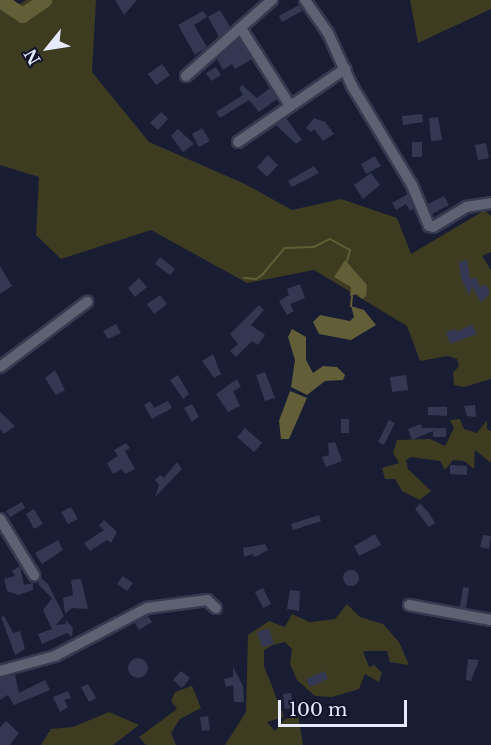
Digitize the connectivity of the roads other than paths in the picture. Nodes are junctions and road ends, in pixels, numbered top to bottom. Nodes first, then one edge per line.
1 (272, 0) edge
2 (305, 0) edge
3 (242, 30) junction
4 (345, 69) junction
5 (186, 76) dead end
6 (289, 104) junction
7 (238, 142) dead end
8 (491, 203) edge
9 (87, 302) dead end
10 (0, 367) edge
11 (2, 526) edge
12 (34, 575) dead end
13 (409, 605) dead end
14 (216, 608) dead end
15 (491, 620) edge
16 (0, 671) edge

1 - 3 street
2 - 4 street
3 - 5 street
3 - 6 street
4 - 6 street
4 - 8 street
6 - 7 street
9 - 10 street
11 - 12 street
13 - 15 street
14 - 16 street

